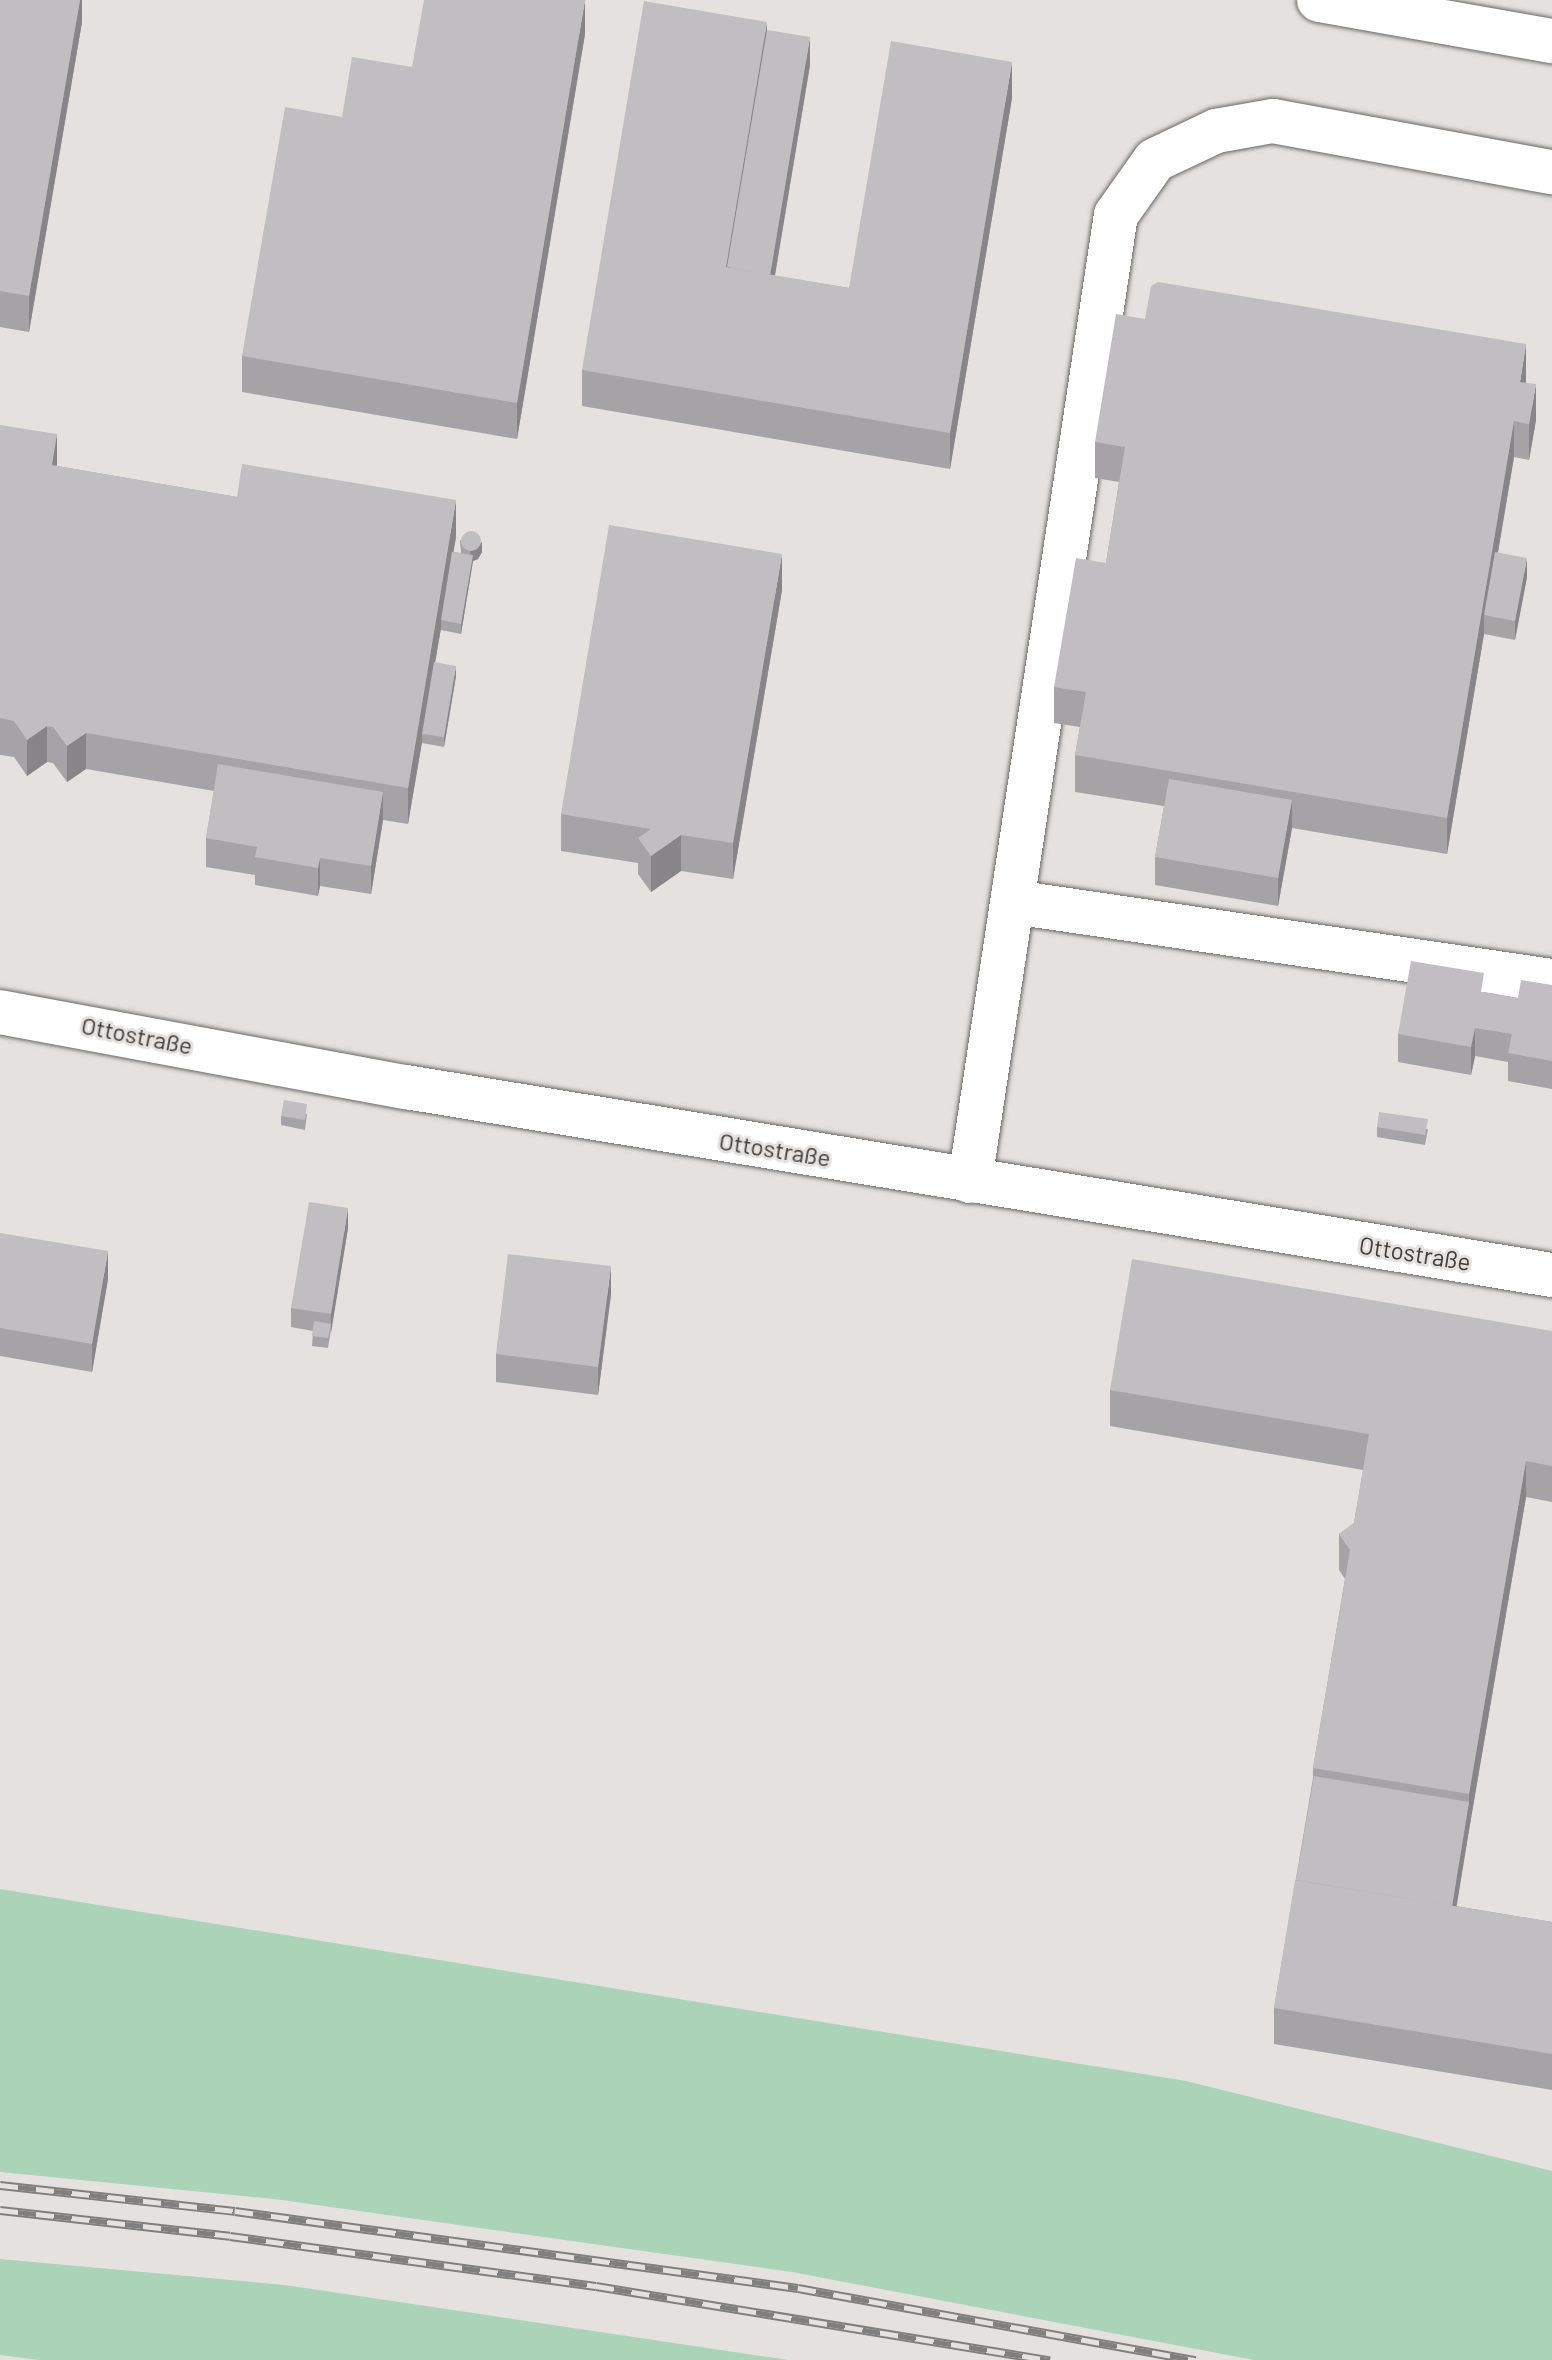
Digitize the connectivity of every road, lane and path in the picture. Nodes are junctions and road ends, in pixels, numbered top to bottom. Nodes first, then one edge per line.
1 (1319, 0) edge
2 (1552, 41) edge
3 (1552, 172) edge
4 (1013, 902) junction
5 (1552, 981) edge
6 (0, 1012) edge
7 (970, 1181) junction
8 (1552, 1275) edge

1 - 2 street
3 - 4 street
4 - 5 street
4 - 7 street
6 - 7 street, Ottostraße
7 - 8 street, Ottostraße

